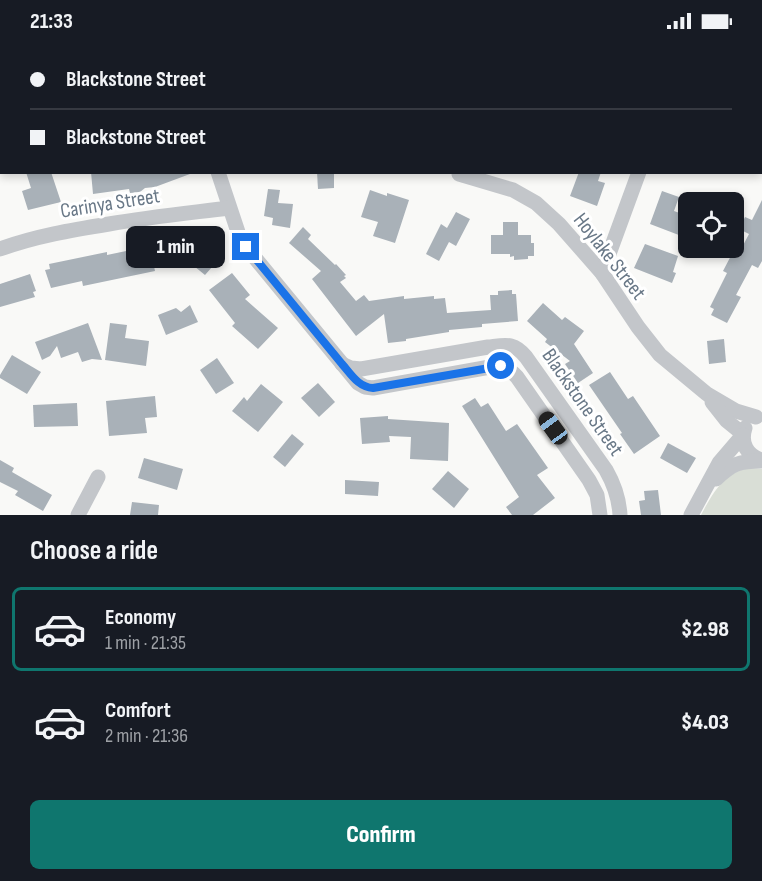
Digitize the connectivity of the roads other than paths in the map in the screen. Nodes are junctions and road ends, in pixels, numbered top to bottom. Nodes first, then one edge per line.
1 (219, 174) edge
2 (459, 174) edge
3 (638, 174) edge
4 (230, 208) junction
5 (0, 249) edge
6 (602, 273) junction
7 (342, 364) junction
8 (707, 394) junction
9 (760, 415) edge
10 (743, 434) junction
11 (762, 460) edge
12 (98, 477) dead end
13 (707, 487) junction
14 (78, 515) edge
15 (600, 515) edge
16 (620, 515) edge
17 (691, 515) edge

1 - 4 street, Blackstone Street
2 - 6 street, Hoylake Street
3 - 6 street
4 - 5 street, Carinya Street
4 - 7 street, Blackstone Street
6 - 8 street, Hoylake Street
7 - 15 street, Blackstone Street
7 - 16 street, Blackstone Street
8 - 9 street, Hoylake Street
8 - 10 street, Hoylake Street
9 - 10 street
10 - 11 street, Hoylake Street
10 - 13 street
11 - 13 street
12 - 14 street
13 - 17 street

